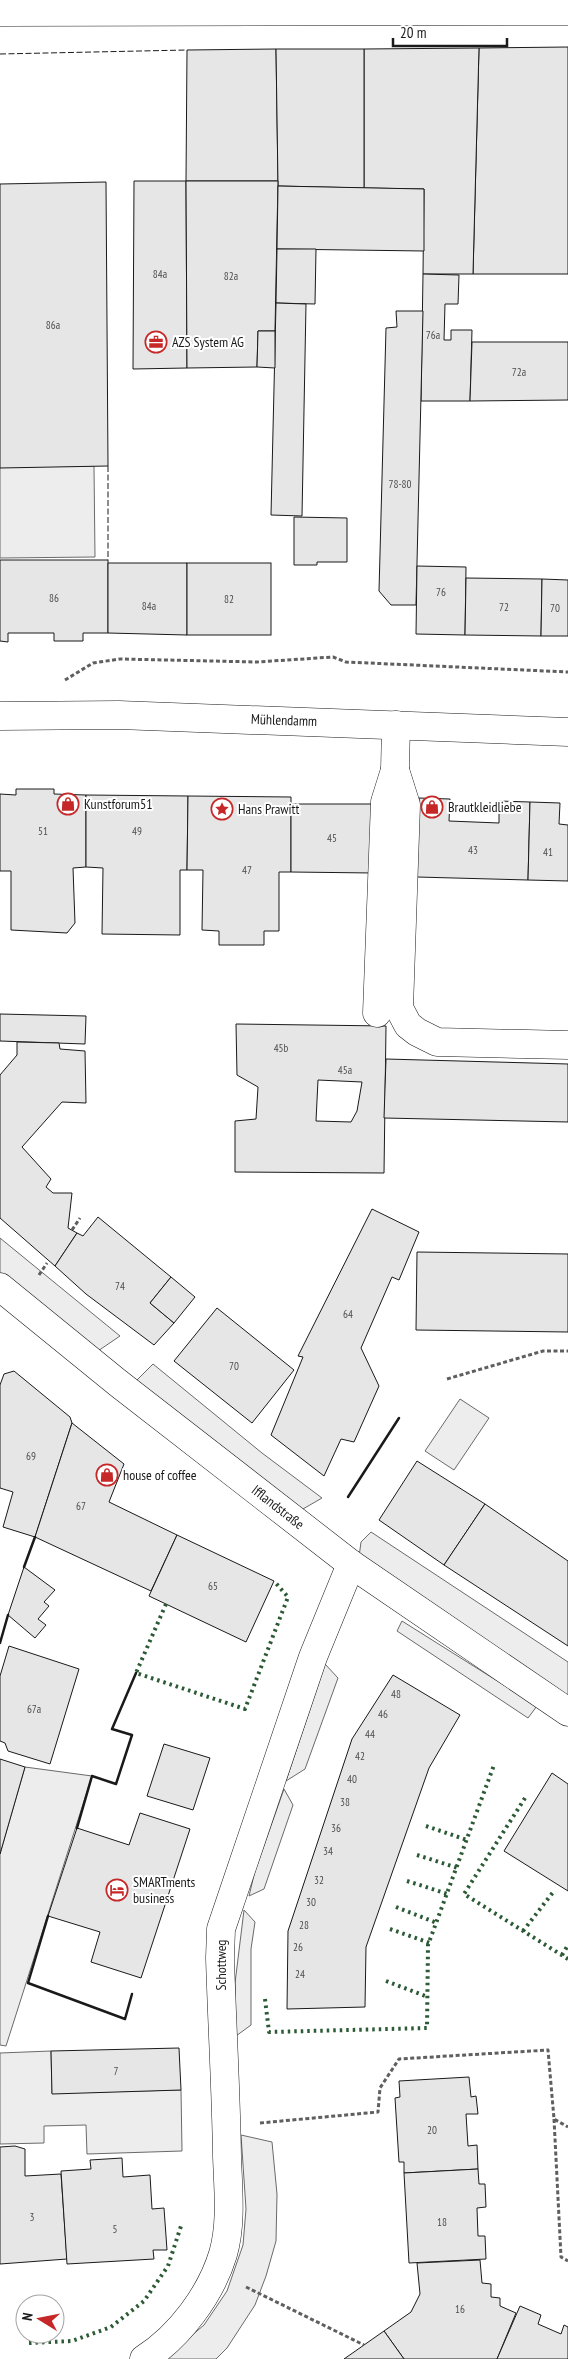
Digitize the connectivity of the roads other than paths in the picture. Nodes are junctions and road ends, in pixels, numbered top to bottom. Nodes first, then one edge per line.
1 (568, 11) edge
2 (0, 12) edge
3 (0, 716) edge
4 (396, 725) junction
5 (568, 732) edge
6 (395, 770) junction
7 (377, 1012) dead end
8 (568, 1045) edge
9 (0, 1287) edge
10 (351, 1564) junction
11 (568, 1712) edge
12 (144, 2359) edge

1 - 2 street
3 - 4 street, Mühlendamm
4 - 5 street, Mühlendamm
4 - 6 street
6 - 7 street
6 - 8 street
9 - 10 street, Ifflandstraße
10 - 11 street, Ifflandstraße
10 - 12 street, Schottweg

